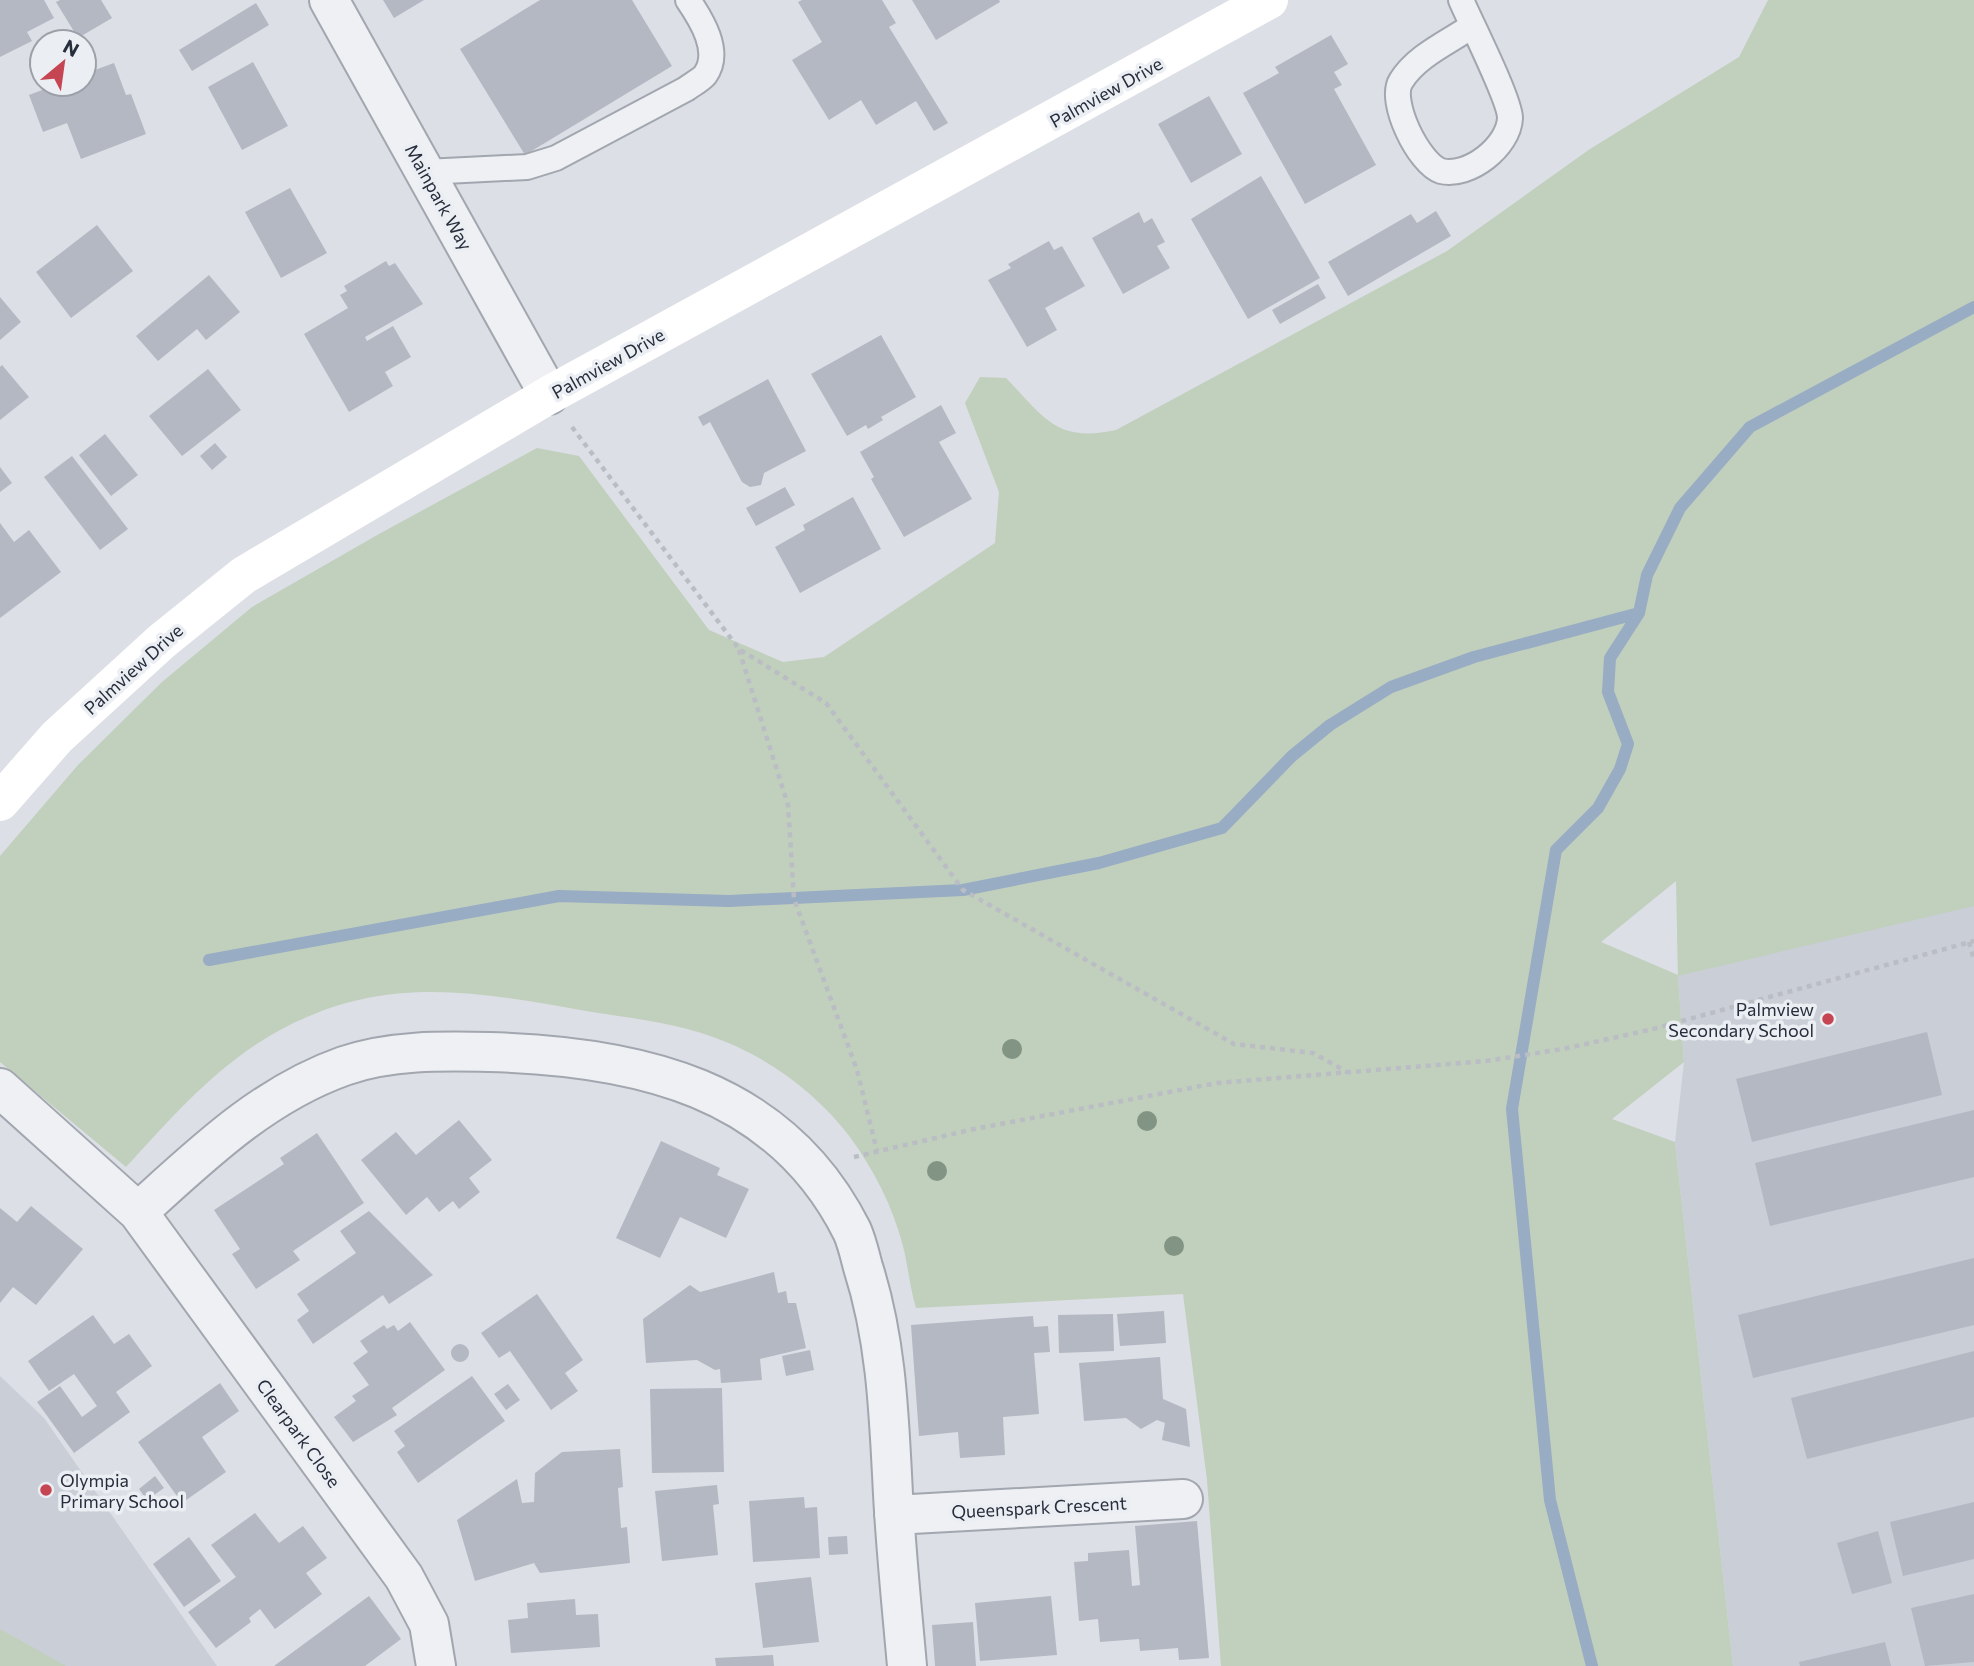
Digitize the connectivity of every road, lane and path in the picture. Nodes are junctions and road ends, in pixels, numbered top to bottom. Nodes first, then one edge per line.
1 (329, 0) edge
2 (688, 0) edge
3 (1269, 0) edge
4 (1461, 0) edge
5 (1472, 26) junction
6 (425, 172) junction
7 (549, 395) junction
8 (739, 649) junction
9 (0, 802) edge
10 (1972, 942) edge
11 (1974, 960) edge
12 (1350, 1074) junction
13 (0, 1088) edge
14 (877, 1151) junction
15 (809, 1167) junction
16 (138, 1212) junction
17 (1183, 1499) dead end
18 (894, 1515) junction
19 (436, 1666) edge
20 (906, 1666) edge

1 - 6 street, Mainpark Way
2 - 6 lane
3 - 7 street, Palmview Drive
4 - 5 lane
5 - 5 lane
6 - 7 street, Mainpark Way
7 - 8 path
7 - 9 street, Palmview Drive
8 - 12 path
8 - 14 path
10 - 11 path
10 - 12 path
12 - 14 path
13 - 16 street
14 - 15 path
15 - 16 street
15 - 18 street
16 - 19 street, Clearpark Close
17 - 18 street, Queenspark Crescent
18 - 20 street

